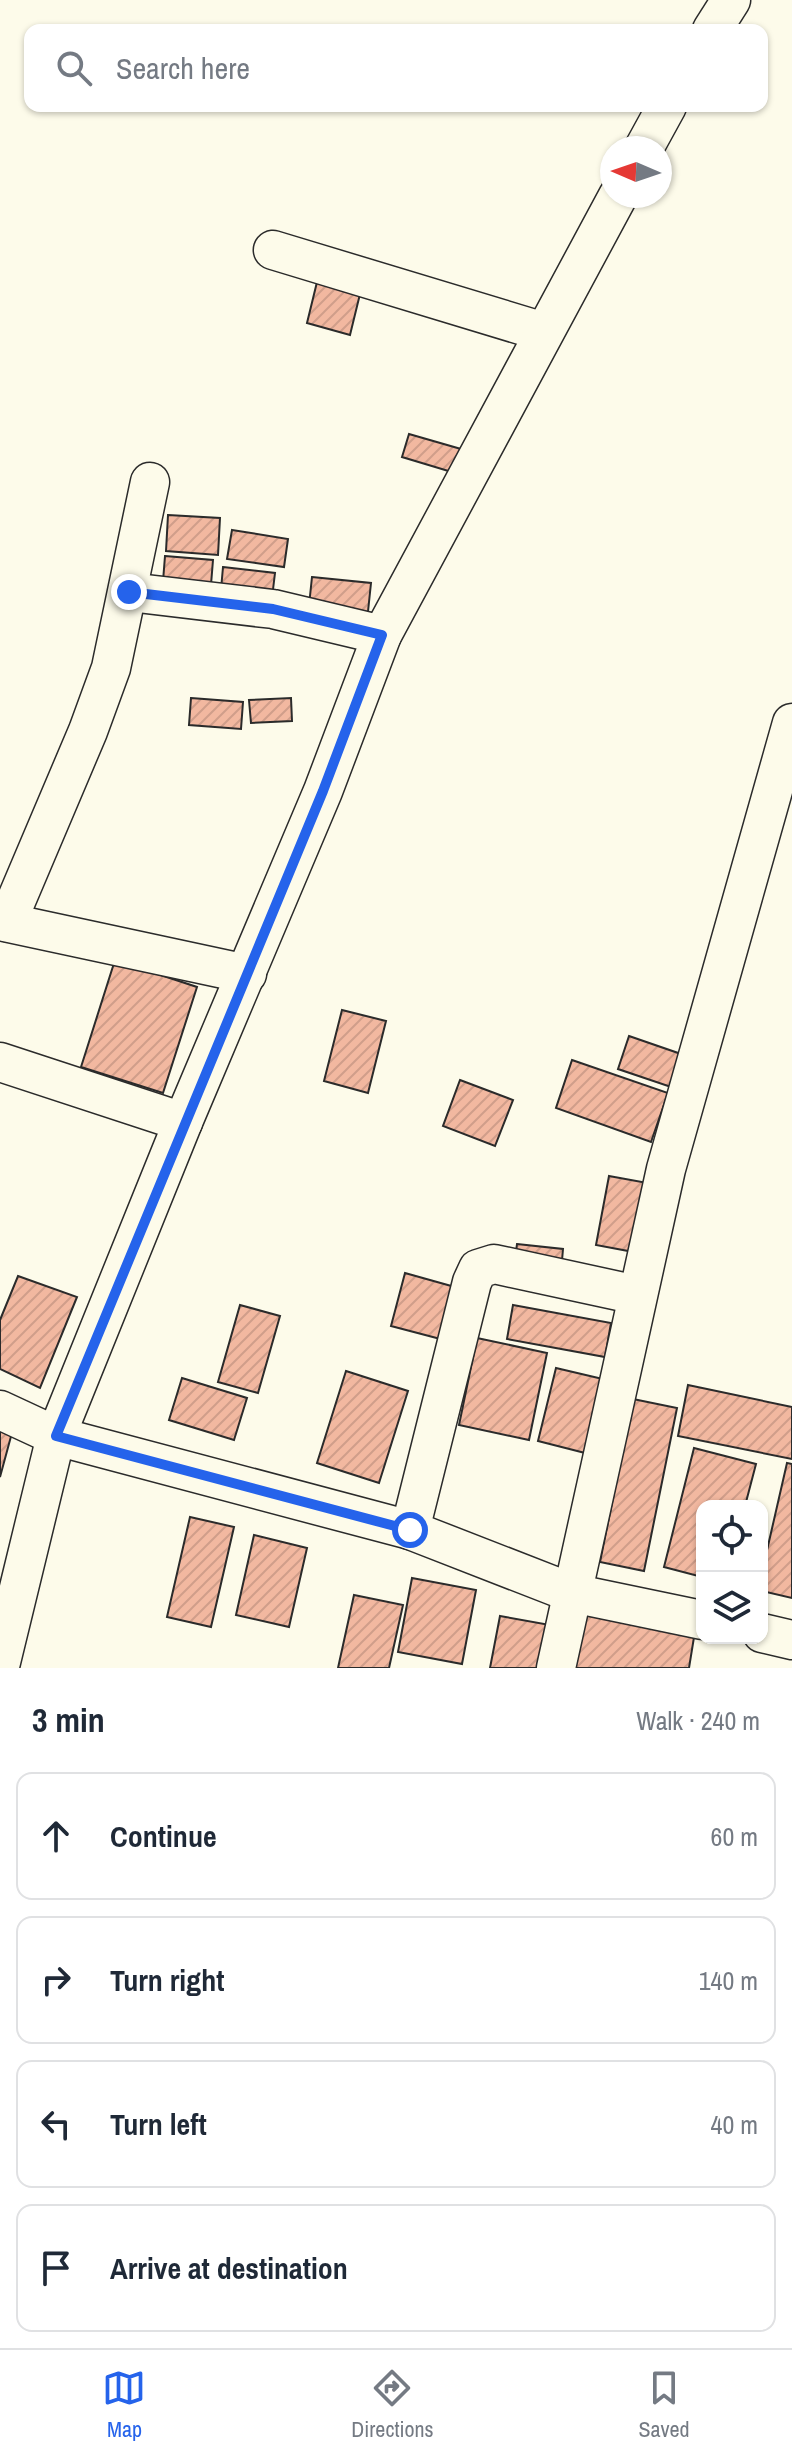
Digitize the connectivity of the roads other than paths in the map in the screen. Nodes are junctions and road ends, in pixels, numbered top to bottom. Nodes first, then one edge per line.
1 (731, 0) edge
2 (716, 24) edge
3 (664, 112) edge
4 (651, 136) edge
5 (611, 208) edge
6 (273, 250) dead end
7 (544, 332) junction
8 (150, 482) dead end
9 (129, 592) junction
10 (382, 635) junction
11 (792, 723) edge
12 (4, 922) edge
13 (247, 974) junction
14 (0, 1062) edge
15 (183, 1122) junction
16 (637, 1295) junction
17 (0, 1410) edge
18 (56, 1436) junction
19 (410, 1530) junction
20 (572, 1593) junction
21 (696, 1619) edge
22 (768, 1634) edge
23 (792, 1640) edge
24 (0, 1666) edge
25 (556, 1668) edge

1 - 2 street
3 - 4 street
5 - 7 street
6 - 7 street
7 - 10 street
8 - 9 street
9 - 10 street
9 - 12 street
10 - 13 street
11 - 16 street
12 - 13 street
13 - 15 street
14 - 15 street
15 - 18 street
16 - 19 street
16 - 20 street
17 - 18 street
18 - 19 street
18 - 24 street
19 - 20 street
20 - 21 street
20 - 25 street
22 - 23 street

